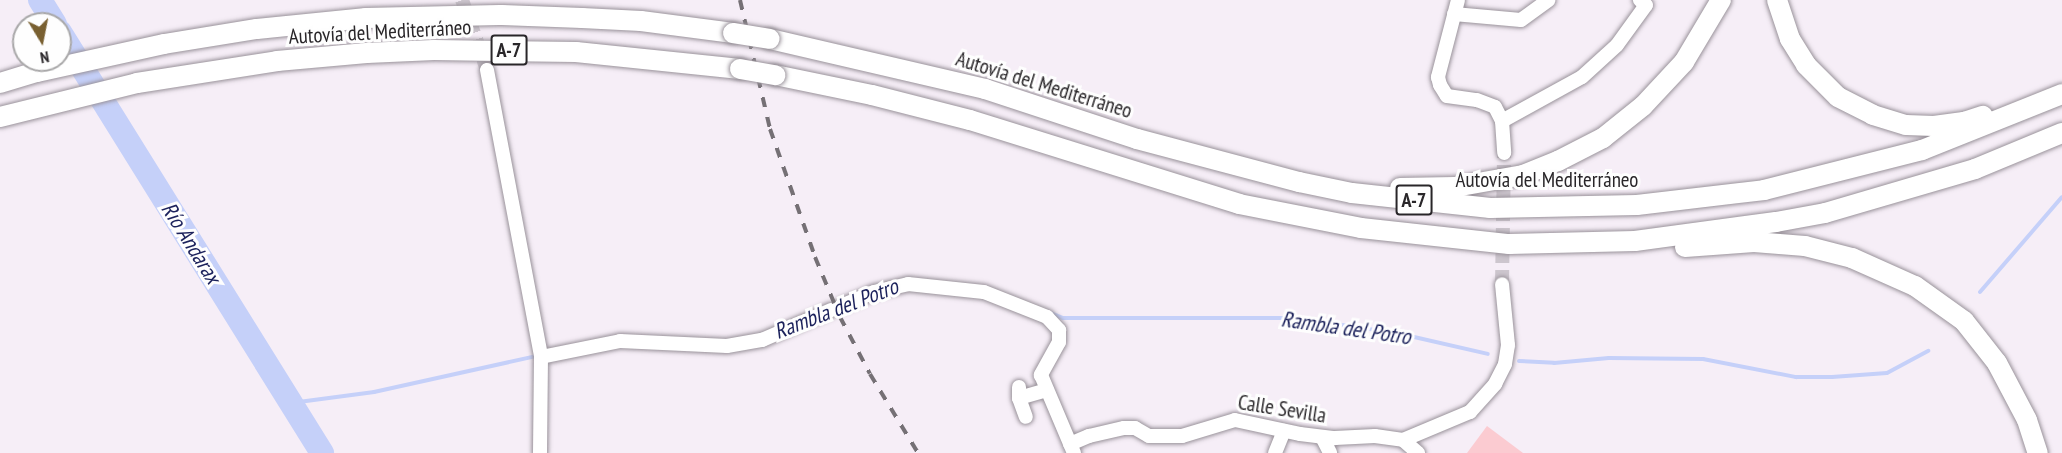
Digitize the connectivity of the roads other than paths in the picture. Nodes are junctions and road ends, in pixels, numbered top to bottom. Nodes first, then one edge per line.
1 (1458, 0) edge
2 (1549, 0) edge
3 (1640, 0) edge
4 (1721, 0) edge
5 (1777, 0) edge
6 (1454, 14) junction
7 (487, 70) tunnel mouth
8 (0, 83) edge
9 (2062, 94) edge
10 (2044, 102) junction
11 (0, 117) edge
12 (1502, 121) junction
13 (2062, 133) edge
14 (1504, 153) tunnel mouth
15 (1352, 193) junction
16 (1635, 241) junction
17 (1502, 284) tunnel mouth
18 (541, 357) junction
19 (1047, 390) junction
20 (1026, 417) dead end
21 (1284, 431) junction
22 (1322, 437) junction
23 (1403, 440) junction
24 (1072, 448) edge
25 (540, 453) edge
26 (1275, 453) edge
27 (1330, 453) edge
28 (1418, 453) edge
29 (2038, 453) edge

1 - 6 street
2 - 6 street
3 - 12 street
4 - 15 highway
5 - 10 highway
6 - 12 street
7 - 18 street
8 - 15 highway, Autovía del Mediterráneo / A-7, bridge
9 - 10 highway, Autovía del Mediterráneo / A-7
10 - 15 highway, Autovía del Mediterráneo / A-7
11 - 16 highway, Autovía del Mediterráneo / A-7, bridge
12 - 14 street
13 - 16 highway, Autovía del Mediterráneo / A-7
16 - 29 highway
17 - 23 street
18 - 19 street
18 - 25 street
19 - 20 street
19 - 24 street
21 - 22 street, Calle Sevilla
21 - 24 street, Calle Sevilla
21 - 26 street
22 - 23 street, Calle Sevilla
22 - 27 street
23 - 28 street

